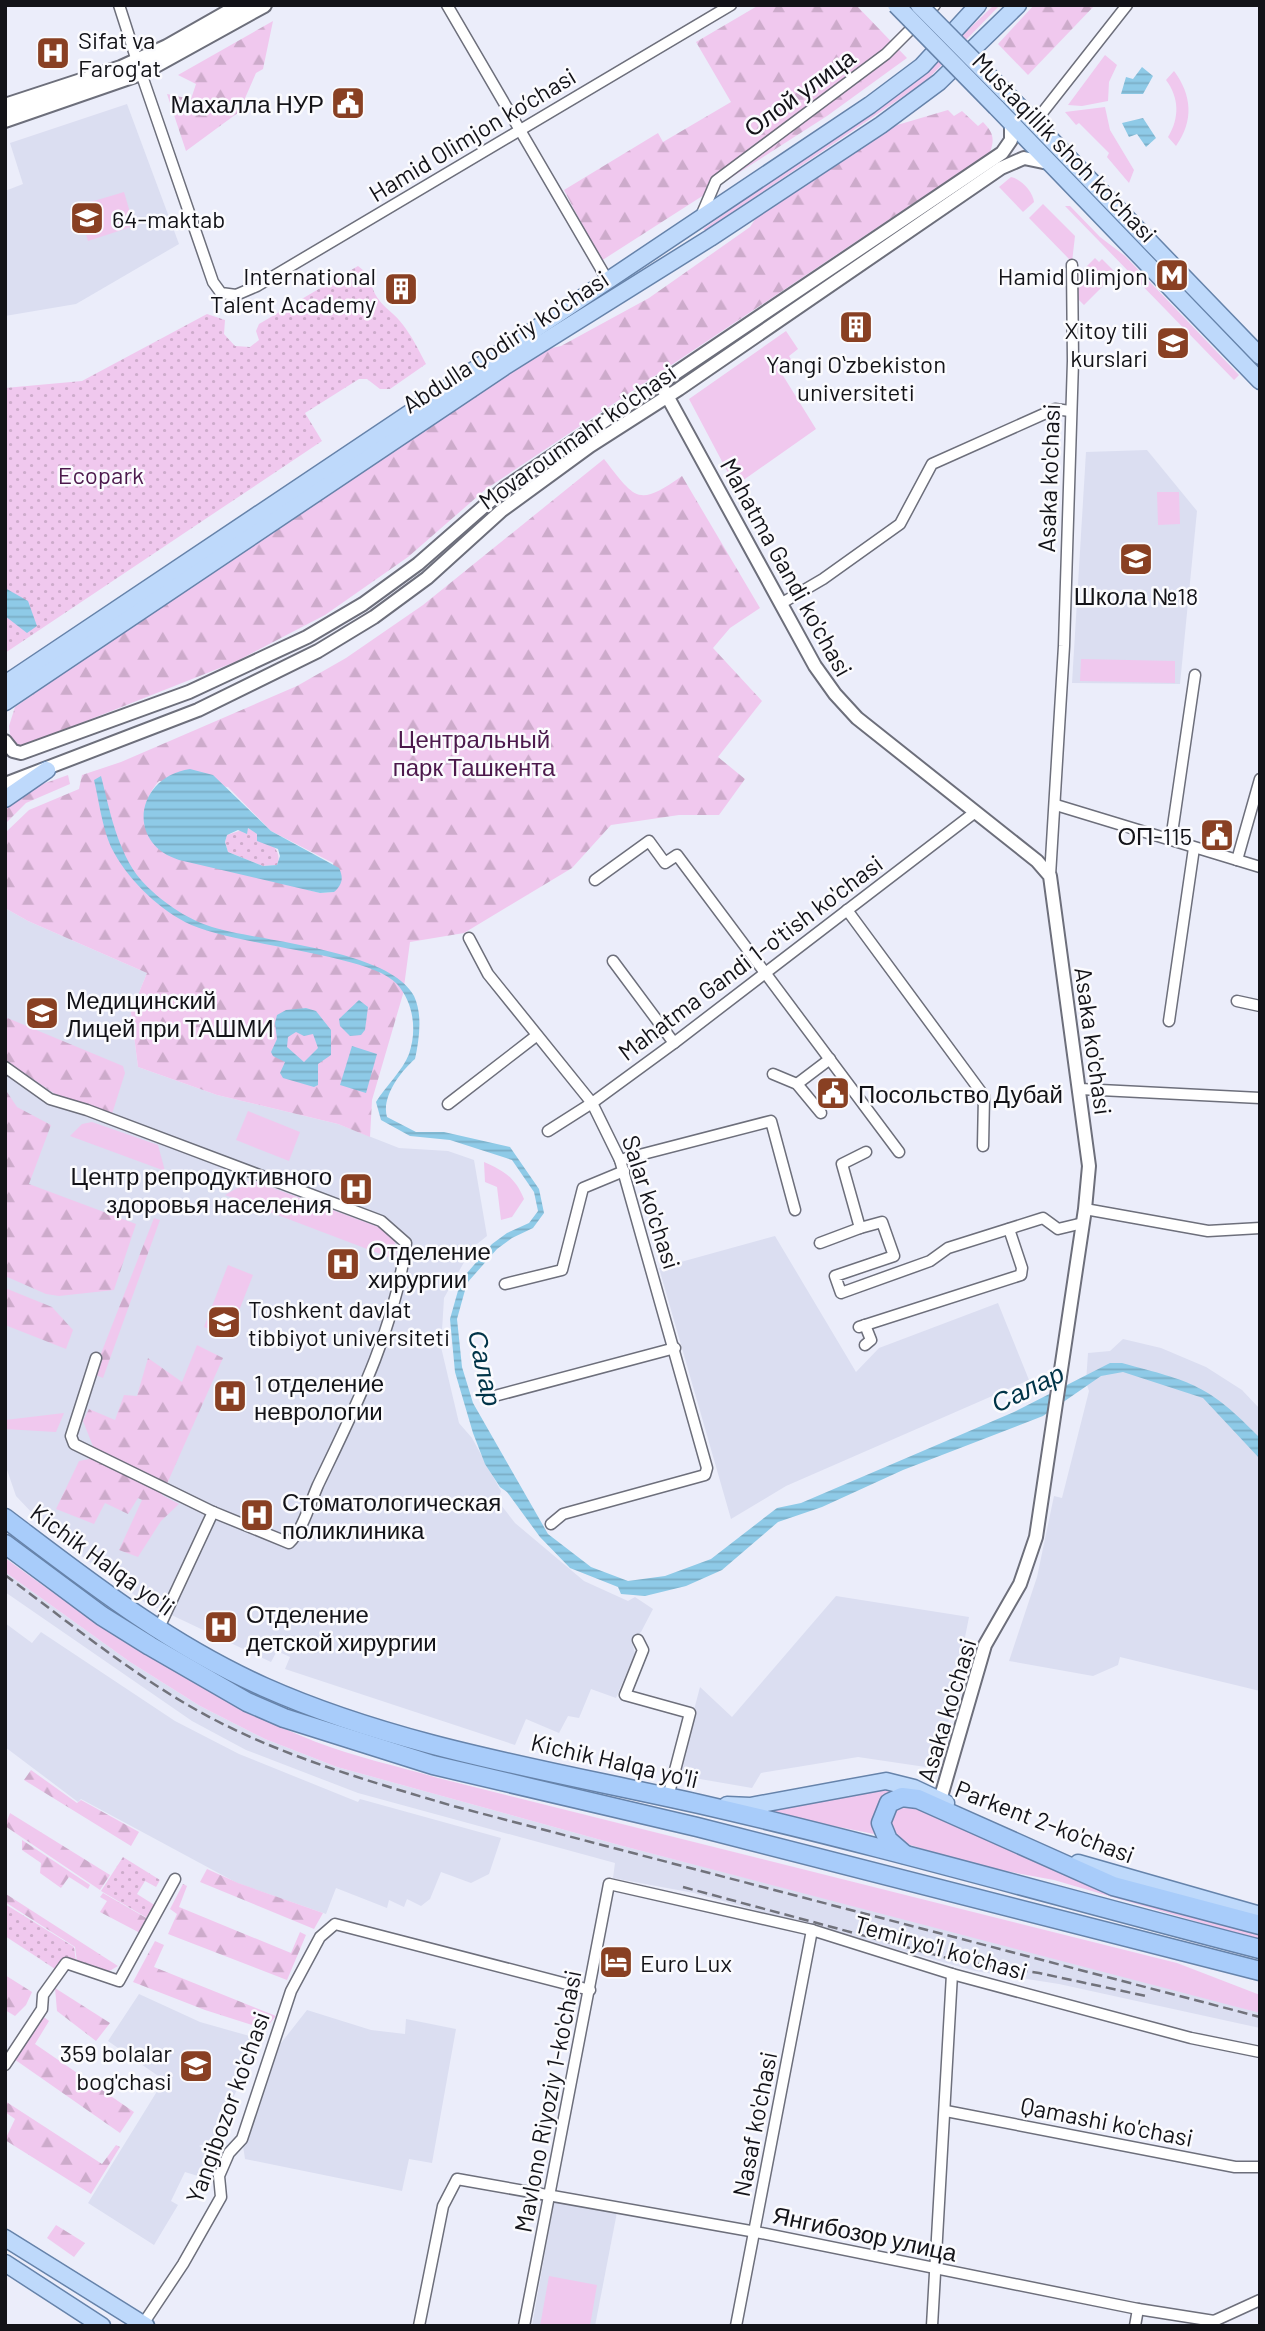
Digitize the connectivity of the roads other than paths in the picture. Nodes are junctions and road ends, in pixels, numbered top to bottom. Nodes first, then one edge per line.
1 (119, 5) edge
2 (241, 5) edge
3 (264, 5) edge
4 (446, 5) edge
5 (731, 5) edge
6 (896, 5) edge
7 (919, 5) edge
8 (935, 5) edge
9 (978, 5) edge
10 (1018, 5) edge
11 (1127, 5) edge
12 (139, 67) junction
13 (5, 106) edge
14 (5, 120) edge
15 (1011, 122) junction
16 (1035, 122) junction
17 (521, 130) junction
18 (1048, 163) junction
19 (700, 220) junction
20 (1072, 265) dead end
21 (608, 281) junction
22 (617, 296) junction
23 (1260, 356) edge
24 (1260, 381) edge
25 (660, 383) junction
26 (668, 397) junction
27 (1070, 411) junction
28 (782, 603) junction
29 (74, 646) junction
30 (1195, 675) dead end
31 (7, 698) edge
32 (5, 740) edge
33 (47, 769) junction
34 (1260, 779) edge
35 (5, 784) edge
36 (5, 799) edge
37 (1056, 805) junction
38 (974, 813) junction
39 (1171, 840) junction
40 (1194, 848) junction
41 (1237, 860) junction
42 (1260, 867) edge
43 (1049, 876) junction
44 (595, 880) dead end
45 (847, 910) junction
46 (469, 938) dead end
47 (614, 961) dead end
48 (763, 972) junction
49 (1237, 1001) dead end
50 (1260, 1006) edge
51 (1168, 1021) dead end
52 (536, 1036) junction
53 (674, 1043) junction
54 (830, 1059) junction
55 (5, 1067) edge
56 (773, 1074) dead end
57 (797, 1084) junction
58 (1080, 1089) junction
59 (1260, 1098) edge
60 (592, 1103) junction
61 (448, 1104) dead end
62 (821, 1113) dead end
63 (548, 1130) dead end
64 (983, 1146) dead end
65 (866, 1152) dead end
66 (899, 1152) dead end
67 (620, 1160) junction
68 (624, 1171) junction
69 (795, 1210) dead end
70 (1084, 1216) junction
71 (860, 1228) junction
72 (1260, 1228) edge
73 (1009, 1229) junction
74 (820, 1243) dead end
75 (894, 1256) junction
76 (899, 1271) junction
77 (505, 1284) dead end
78 (865, 1345) dead end
79 (675, 1348) junction
80 (96, 1358) dead end
81 (487, 1398) dead end
82 (5, 1509) edge
83 (213, 1512) junction
84 (11, 1522) edge
85 (551, 1524) dead end
86 (5, 1544) edge
87 (154, 1639) junction
88 (638, 1640) dead end
89 (668, 1797) junction
90 (700, 1804) junction
91 (939, 1804) junction
92 (908, 1857) junction
93 (175, 1879) dead end
94 (609, 1884) joint
95 (1260, 1915) edge
96 (1260, 1925) edge
97 (812, 1930) junction
98 (1260, 1949) edge
99 (1181, 1952) junction
100 (1260, 1972) edge
101 (952, 1974) junction
102 (1260, 1979) edge
103 (590, 1990) junction
104 (1260, 2052) edge
105 (5, 2065) edge
106 (946, 2111) junction
107 (1260, 2167) edge
108 (548, 2195) junction
109 (756, 2232) junction
110 (5, 2238) edge
111 (5, 2263) edge
112 (936, 2269) junction
113 (1260, 2300) edge
114 (1138, 2309) junction
115 (89, 2321) edge
116 (144, 2325) edge
117 (102, 2326) edge
118 (419, 2326) edge
119 (524, 2326) edge
120 (736, 2326) edge
121 (932, 2326) edge
122 (1135, 2326) edge

1 - 12 street
2 - 12 main road
3 - 12 main road
4 - 17 street
5 - 17 street, Hamid Olimjon ko’chasi
6 - 15 main road, Mustaqillik shoh ko'chasi, bridge
7 - 16 main road, Mustaqillik shoh ko'chasi, bridge
8 - 19 street, Олой улица
9 - 19 main road, Abdulla Qodiriy ko'chasi
10 - 22 main road, Abdulla Qodiriy ko'chasi
11 - 16 street
12 - 13 main road
12 - 14 main road
12 - 17 street, Hamid Olimjon ko’chasi
15 - 18 main road, Mustaqillik shoh ko'chasi
15 - 25 street, Movarounnahr ko'chasi
16 - 23 main road, Mustaqillik shoh ko'chasi
17 - 21 street
18 - 24 main road, Mustaqillik shoh ko'chasi
18 - 26 street, Movarounnahr ko'chasi
19 - 21 main road, Abdulla Qodiriy ko'chasi
20 - 27 street, Asaka ko'chasi
21 - 22 main road
21 - 29 main road, Abdulla Qodiriy ko'chasi
22 - 29 main road, Abdulla Qodiriy ko'chasi
25 - 26 street, Mahatma Gandi ko'chasi
25 - 32 street, Movarounnahr ko'chasi
26 - 28 street, Mahatma Gandi ko'chasi
26 - 33 street, Movarounnahr ko'chasi
27 - 28 street
27 - 37 street, Asaka ko'chasi
28 - 38 street, Mahatma Gandi ko'chasi
29 - 31 main road, Abdulla Qodiriy ko'chasi
30 - 39 street
33 - 35 street, Movarounnahr ko'chasi
33 - 36 main road
34 - 41 street
37 - 39 street
37 - 43 street, Asaka ko'chasi
38 - 43 street, Mahatma Gandi ko'chasi
38 - 45 street, Mahatma Gandi 1-o'tish ko'chasi
39 - 40 street
40 - 41 street
40 - 51 street
41 - 42 street
43 - 58 street, Asaka ko'chasi
44 - 48 street
45 - 48 street, Mahatma Gandi 1-o'tish ko'chasi
45 - 64 street
46 - 52 street, Salar ko'chasi
47 - 53 street
48 - 53 street, Mahatma Gandi 1-o'tish ko'chasi
48 - 54 street
49 - 50 street
52 - 60 street, Salar ko'chasi
52 - 61 street
53 - 60 street, Mahatma Gandi 1-o'tish ko'chasi
54 - 57 street
54 - 66 street
55 - 83 street
56 - 57 street
57 - 62 street
58 - 59 street
58 - 70 street, Asaka ko'chasi
60 - 63 street, Mahatma Gandi 1-o'tish ko'chasi
60 - 67 street, Salar ko'chasi
65 - 71 street
67 - 68 street, Salar ko'chasi
67 - 69 street
68 - 77 street
68 - 79 street, Salar ko'chasi
70 - 72 street
70 - 73 street
70 - 91 street, Asaka ko'chasi
71 - 74 street
71 - 75 street
73 - 76 street
73 - 78 street
75 - 76 street
75 - 76 street
79 - 81 street
79 - 85 street, Salar ko'chasi
80 - 83 street
82 - 84 highway, Kichik Halqa yo'li
83 - 87 street
84 - 87 highway, Kichik Halqa yo'li
86 - 87 highway, Kichik Halqa yo'li
87 - 89 highway, Kichik Halqa yo'li
87 - 99 highway, Kichik Halqa yo'li
88 - 89 street
89 - 90 highway, Kichik Halqa yo'li
90 - 91 main road, Parkent 2-ko'chasi
90 - 92 highway, Kichik Halqa yo'li
91 - 92 highway
91 - 95 main road, Parkent 2-ko'chasi
91 - 96 highway
92 - 98 highway, Kichik Halqa yo'li
93 - 105 street
94 - 97 street, Temiryo'l ko'chasi
94 - 103 street, Mavlono Riyoziy 1-ko'chasi
97 - 101 street, Temiryo'l ko'chasi
97 - 109 street, Nasaf ko'chasi
99 - 100 highway, Kichik Halqa yo'li
99 - 102 highway
101 - 104 street, Temiryo'l ko'chasi
101 - 106 street
103 - 108 street, Mavlono Riyoziy 1-ko'chasi
103 - 116 street, Yangibozor ko'chasi
106 - 107 street, Qamashi ko'chasi
106 - 112 street
108 - 109 street, Янгибозор улица
108 - 118 street, Янгибозор улица
108 - 119 street, Mavlono Riyoziy 1-ko'chasi
109 - 112 street, Янгибозор улица
109 - 120 street, Nasaf ko'chasi
110 - 116 main road
111 - 115 main road
112 - 114 street, Янгибозор улица
112 - 121 street
113 - 114 street, Янгибозор улица
114 - 122 street
115 - 117 main road

